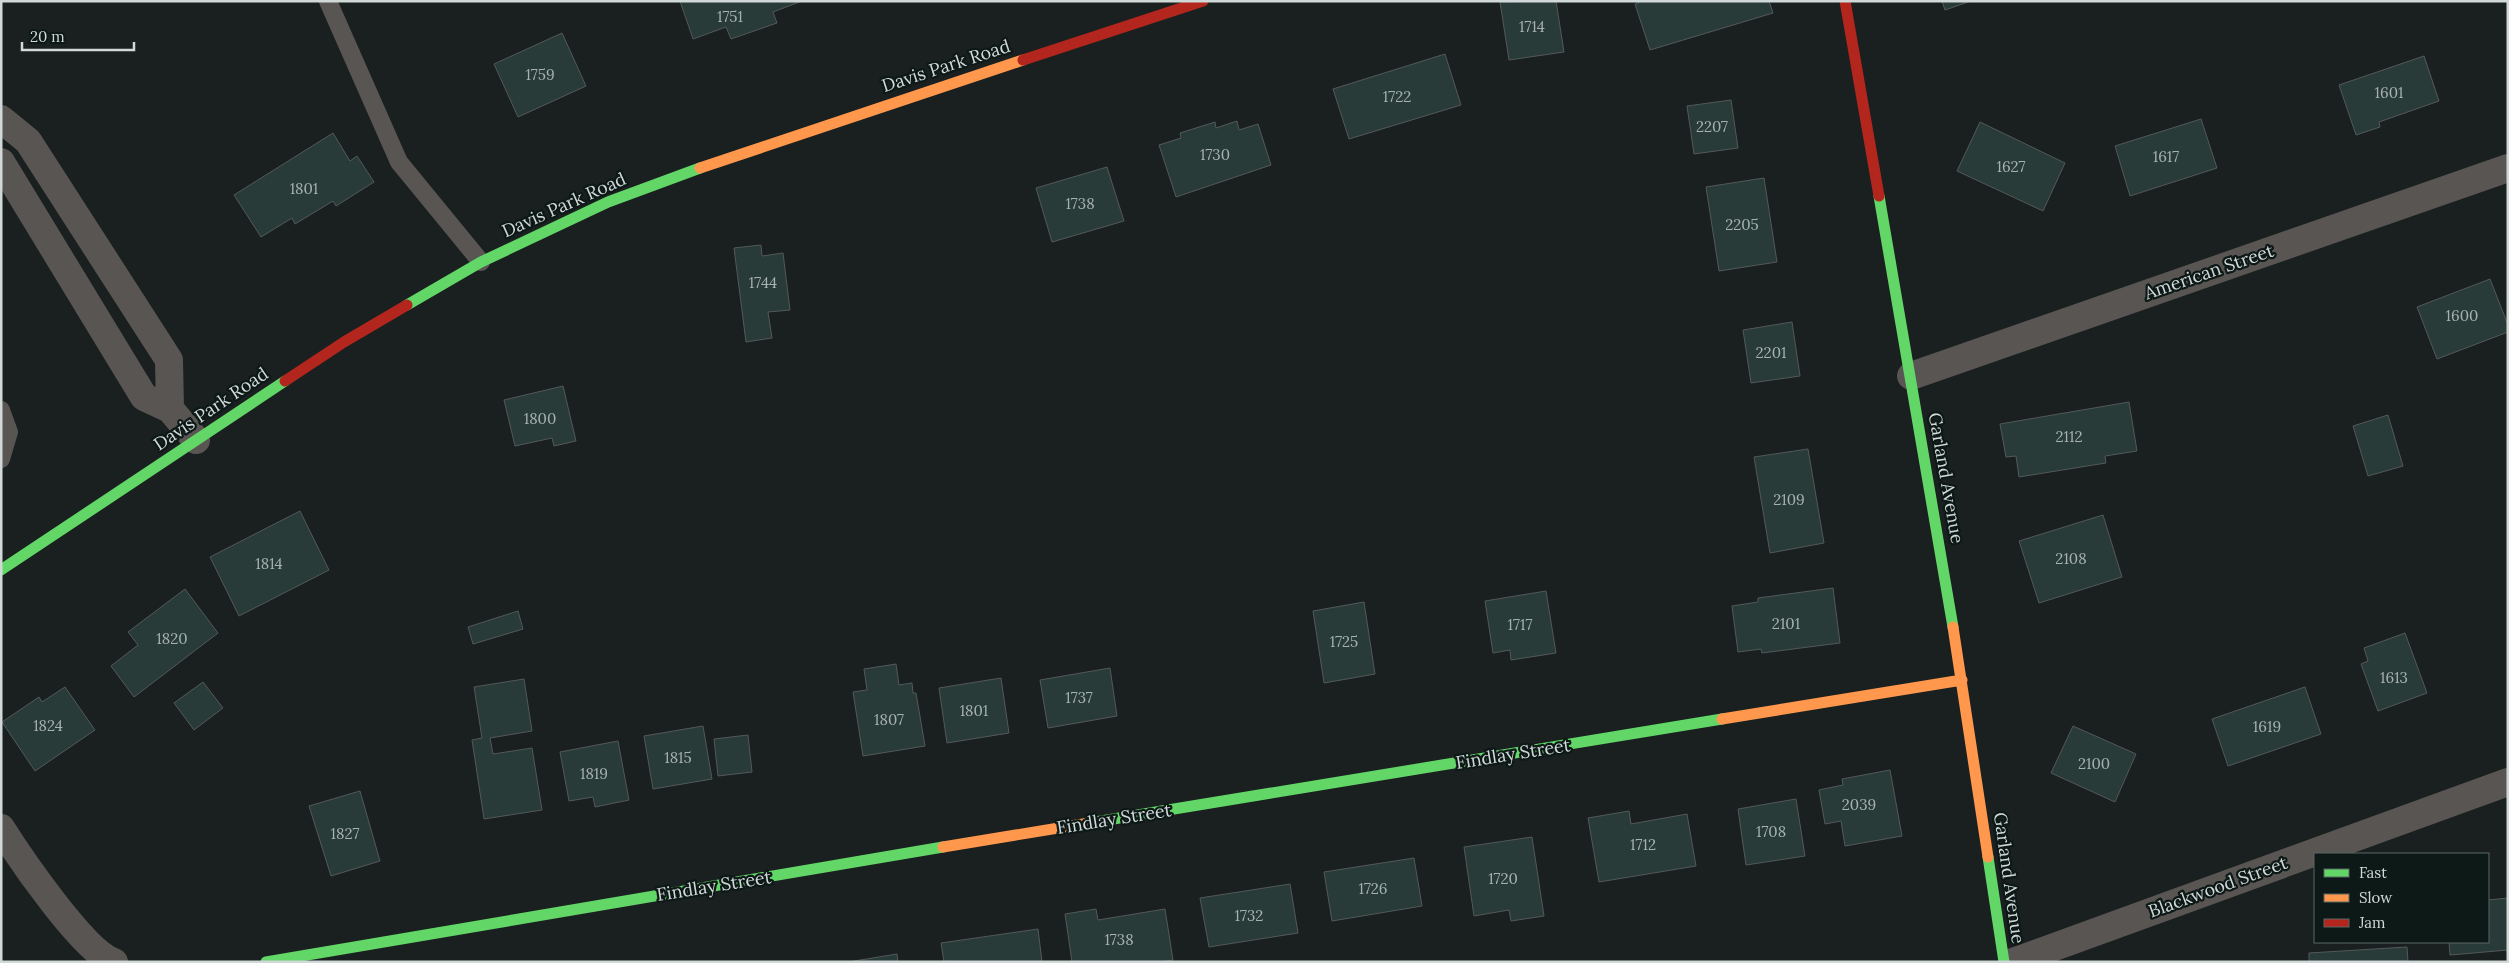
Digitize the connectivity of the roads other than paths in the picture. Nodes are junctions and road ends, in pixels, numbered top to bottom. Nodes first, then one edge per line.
1 (328, 1) edge
2 (1203, 1) edge
3 (1845, 1) edge
4 (1, 119) edge
5 (1, 162) edge
6 (2508, 168) edge
7 (481, 262) junction
8 (1911, 376) junction
9 (170, 409) junction
10 (1, 410) edge
11 (196, 440) junction
12 (1, 459) edge
13 (1, 570) edge
14 (1962, 680) junction
15 (2508, 782) edge
16 (1, 828) edge
17 (114, 962) edge
18 (266, 962) edge
19 (2004, 962) edge
20 (2013, 962) edge

1 - 7 lane
2 - 7 street, Davis Park Road
3 - 8 street, Garland Avenue
4 - 9 street
5 - 9 street
6 - 8 street, American Street
7 - 11 street, Davis Park Road
8 - 14 street, Garland Avenue
9 - 11 street
10 - 12 lane
11 - 13 street, Davis Park Road
14 - 18 street, Findlay Street
14 - 19 street, Garland Avenue
15 - 20 street, Blackwood Street
16 - 17 street

